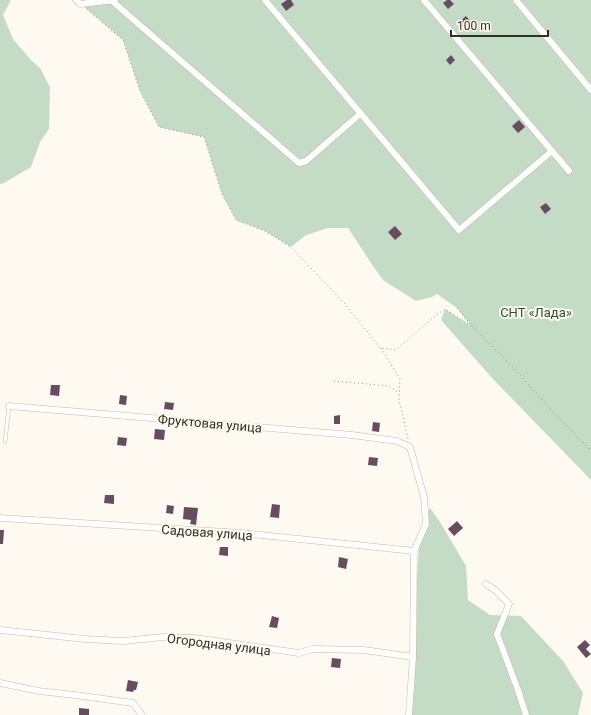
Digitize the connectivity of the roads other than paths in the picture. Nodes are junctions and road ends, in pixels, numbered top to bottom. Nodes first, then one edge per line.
1 (114, 0) edge
2 (265, 0) edge
3 (424, 0) edge
4 (516, 0) edge
5 (78, 2) edge
6 (591, 90) edge
7 (360, 114) junction
8 (552, 151) junction
9 (569, 171) dead end
10 (9, 406) joint
11 (5, 442) dead end
12 (0, 518) edge
13 (414, 551) junction
14 (486, 584) dead end
15 (0, 630) edge
16 (413, 657) junction
17 (0, 683) edge
18 (142, 715) edge
19 (409, 715) edge
20 (526, 715) edge

1 - 5 street
1 - 7 street
2 - 7 street
3 - 8 street
4 - 6 street
7 - 8 street
8 - 9 street
10 - 11 lane
10 - 13 street, Фруктовая улица
12 - 13 street, Садовая улица
13 - 16 street
14 - 20 street
15 - 16 street, Огородная улица
16 - 19 street
17 - 18 street

